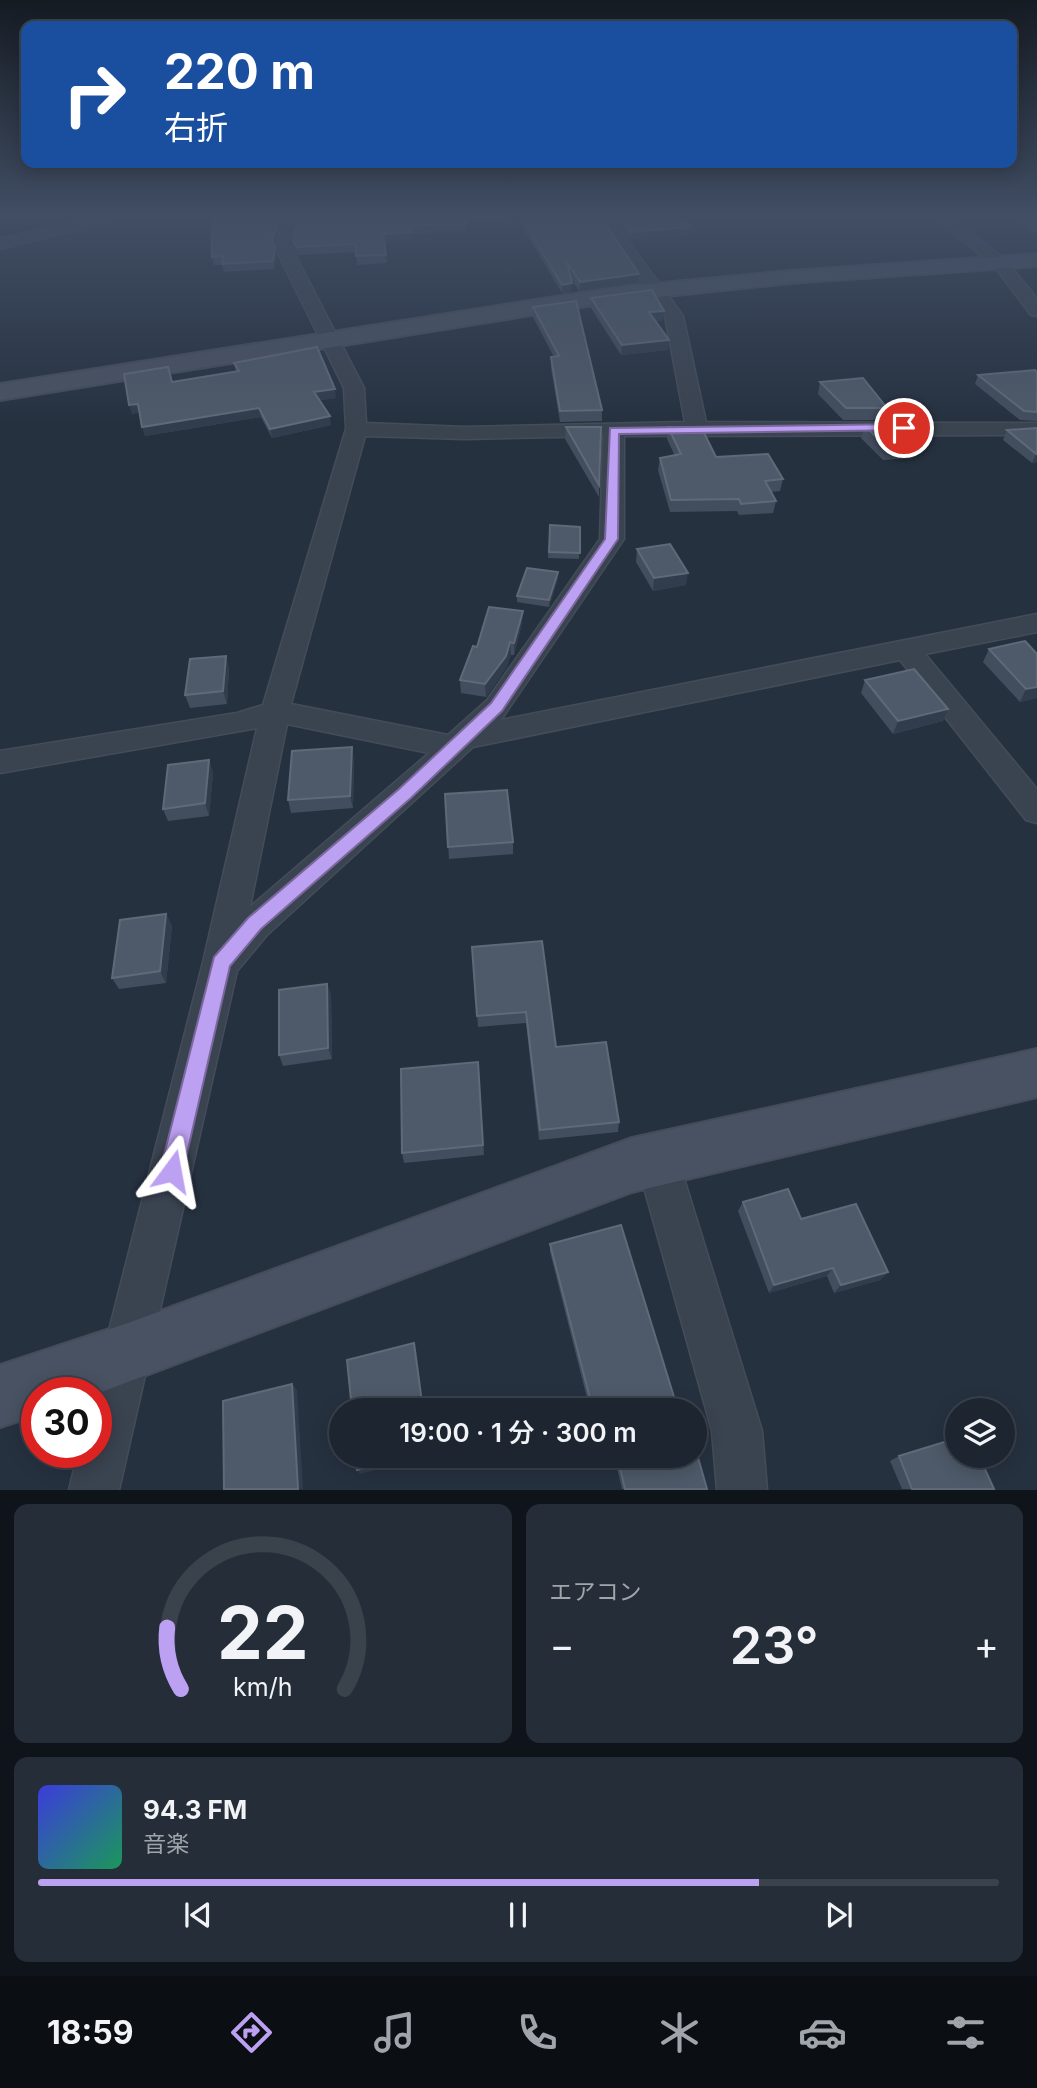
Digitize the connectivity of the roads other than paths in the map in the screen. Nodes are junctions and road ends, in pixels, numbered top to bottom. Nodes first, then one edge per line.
1 (301, 284) edge
2 (653, 284) edge
3 (729, 284) edge
4 (1016, 284) edge
5 (657, 289) junction
6 (1037, 311) edge
7 (328, 339) junction
8 (0, 392) edge
9 (697, 428) junction
10 (356, 429) junction
11 (1037, 429) edge
12 (614, 431) junction
13 (1037, 623) edge
14 (905, 648) junction
15 (275, 711) junction
16 (458, 742) junction
17 (0, 762) edge
18 (1037, 811) edge
19 (221, 962) junction
20 (1037, 1073) edge
21 (657, 1159) junction
22 (128, 1353) junction
23 (0, 1396) edge
24 (94, 1489) edge
25 (742, 1489) edge

1 - 7 street
2 - 5 street
3 - 5 street
4 - 6 street
5 - 7 street
5 - 9 street
7 - 8 street
7 - 10 street
9 - 11 street
9 - 12 street
10 - 12 street
10 - 15 street
12 - 16 street
13 - 14 street
14 - 16 street
14 - 18 street
15 - 16 street
15 - 17 street
15 - 19 street
16 - 19 street
19 - 22 street
20 - 21 street
21 - 22 street
21 - 25 street
22 - 23 street
22 - 24 street

